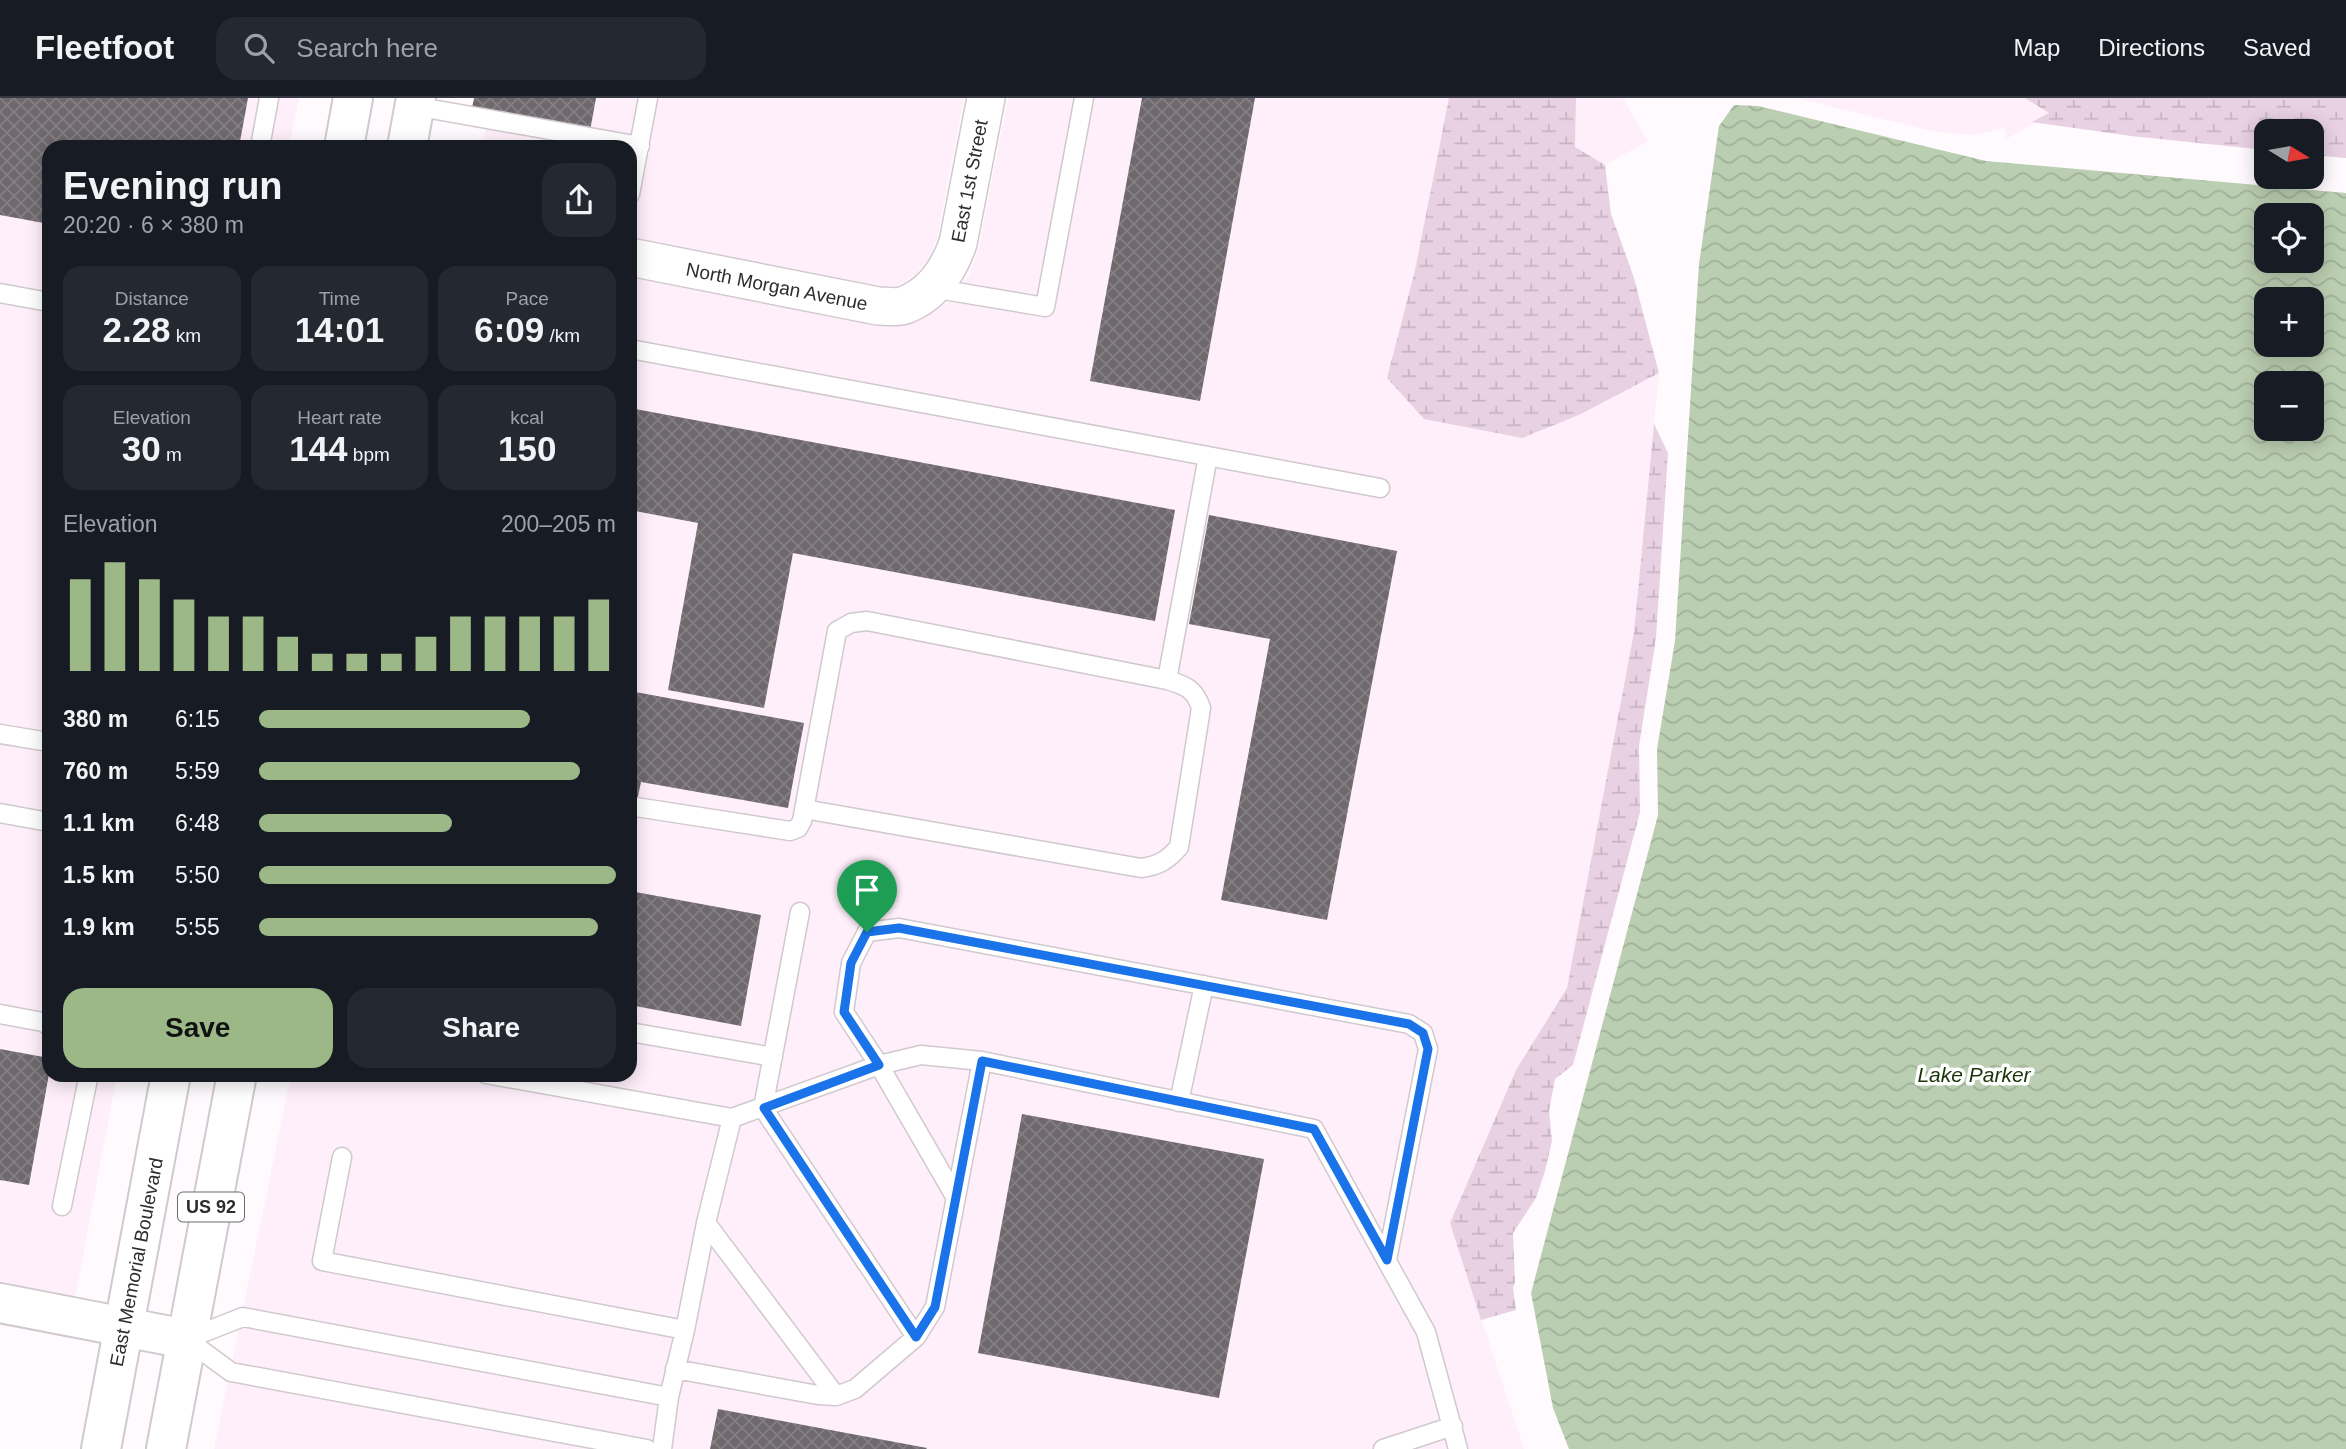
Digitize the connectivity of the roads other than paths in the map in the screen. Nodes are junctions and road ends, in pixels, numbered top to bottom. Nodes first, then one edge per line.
1 (269, 98) edge
2 (353, 98) edge
3 (648, 98) edge
4 (986, 98) edge
5 (1084, 98) edge
6 (415, 102) edge
7 (261, 140) edge
8 (345, 140) edge
9 (408, 140) edge
10 (609, 140) edge
11 (637, 145) edge
12 (640, 146) junction
13 (637, 160) edge
14 (637, 258) edge
15 (927, 291) junction
16 (0, 293) edge
17 (42, 301) edge
18 (637, 350) edge
19 (1208, 456) junction
20 (1380, 488) dead end
21 (1167, 680) junction
22 (0, 734) edge
23 (42, 741) edge
24 (637, 807) edge
25 (804, 809) junction
26 (0, 813) edge
27 (42, 821) edge
28 (800, 912) dead end
29 (1204, 985) junction
30 (0, 1014) edge
31 (42, 1022) edge
32 (637, 1033) edge
33 (773, 1058) junction
34 (982, 1061) junction
35 (879, 1065) junction
36 (87, 1082) edge
37 (168, 1082) edge
38 (235, 1082) edge
39 (531, 1082) edge
40 (1179, 1102) junction
41 (764, 1108) junction
42 (732, 1118) junction
43 (342, 1157) dead end
44 (956, 1198) junction
45 (62, 1206) dead end
46 (706, 1223) junction
47 (1387, 1260) junction
48 (0, 1303) edge
49 (124, 1327) junction
50 (685, 1330) junction
51 (916, 1337) junction
52 (186, 1339) junction
53 (675, 1369) junction
54 (836, 1396) junction
55 (669, 1397) junction
56 (1453, 1426) junction
57 (102, 1449) edge
58 (166, 1449) edge
59 (647, 1449) edge
60 (662, 1449) edge
61 (1383, 1449) edge
62 (1458, 1449) edge

1 - 7 lane
2 - 8 main road
3 - 12 lane
4 - 15 street, East 1st Street
5 - 15 lane
6 - 9 main road
6 - 10 lane
11 - 12 lane
12 - 13 lane
14 - 15 street, North Morgan Avenue
16 - 17 lane
18 - 19 lane
19 - 20 lane
19 - 21 lane
21 - 25 lane
21 - 25 lane
22 - 23 lane
24 - 25 lane
26 - 27 lane
28 - 33 lane
29 - 35 lane
29 - 40 lane
29 - 47 lane
30 - 31 lane
32 - 33 lane
33 - 41 lane
34 - 35 lane
34 - 40 lane
34 - 44 lane
35 - 41 lane
35 - 44 lane
36 - 45 lane
37 - 49 main road, East Memorial Boulevard / US 92
38 - 52 main road, US 92
39 - 42 lane
40 - 47 lane
41 - 42 lane
41 - 51 lane
42 - 46 lane
43 - 50 lane
44 - 51 lane
46 - 50 lane
46 - 54 lane
47 - 56 lane
48 - 49 main road
49 - 52 main road
49 - 57 main road, East Memorial Boulevard / US 92
50 - 53 lane
51 - 54 lane
52 - 55 lane
52 - 58 main road, US 92
52 - 59 lane
53 - 54 lane
53 - 55 lane
55 - 60 lane
56 - 61 lane
56 - 62 lane

